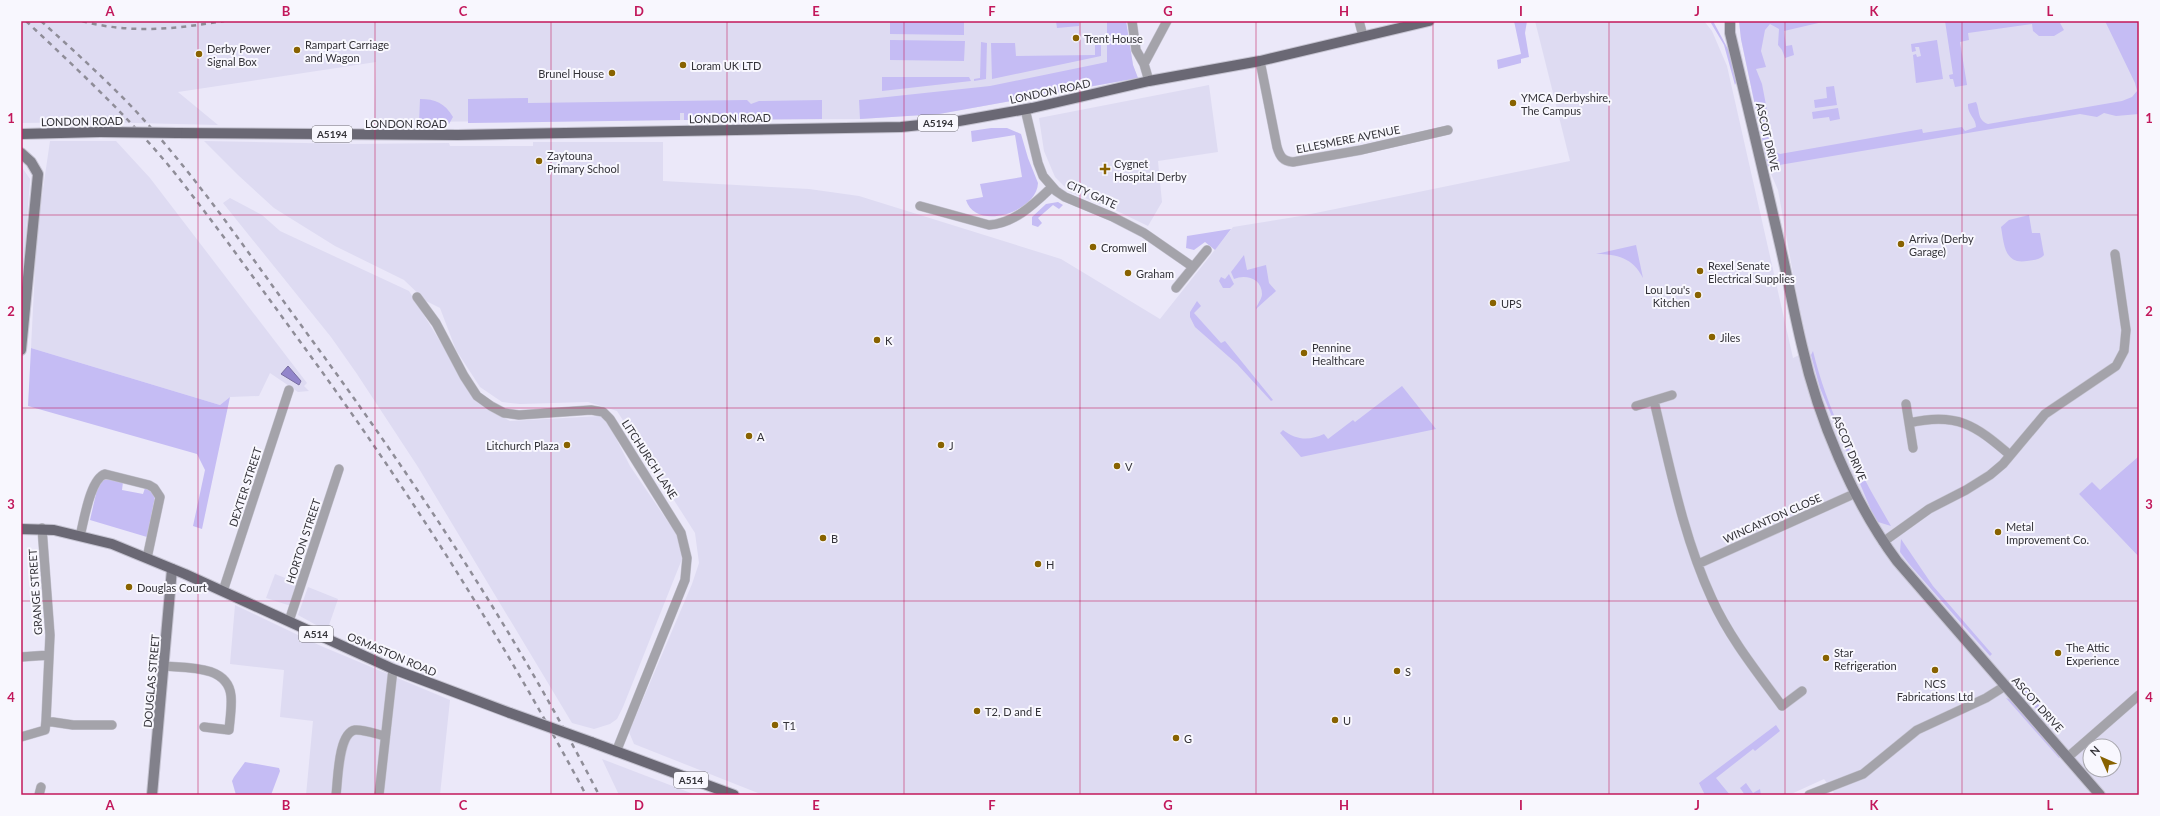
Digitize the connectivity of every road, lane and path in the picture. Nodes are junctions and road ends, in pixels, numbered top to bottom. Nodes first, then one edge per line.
1 (1132, 21) edge
2 (1167, 21) edge
3 (1359, 21) edge
4 (1429, 21) edge
5 (1722, 21) edge
6 (1730, 21) edge
7 (1730, 33) junction
8 (1363, 36) junction
9 (1260, 61) junction
10 (1144, 64) junction
11 (1149, 81) junction
12 (1025, 109) junction
13 (1448, 130) dead end
14 (21, 134) edge
15 (21, 153) edge
16 (1052, 187) junction
17 (920, 206) dead end
18 (1207, 250) dead end
19 (2115, 254) dead end
20 (1194, 267) junction
21 (1176, 288) dead end
22 (417, 297) dead end
23 (21, 350) edge
24 (289, 390) dead end
25 (1672, 395) dead end
26 (1654, 400) junction
27 (1906, 404) dead end
28 (1636, 406) dead end
29 (1909, 423) junction
30 (1913, 448) dead end
31 (2010, 455) junction
32 (340, 469) dead end
33 (1856, 494) junction
34 (21, 528) edge
35 (42, 528) junction
36 (80, 536) junction
37 (1883, 542) junction
38 (147, 558) junction
39 (1698, 564) junction
40 (172, 568) junction
41 (223, 591) junction
42 (289, 621) junction
43 (49, 655) junction
44 (21, 657) edge
45 (164, 666) junction
46 (393, 669) junction
47 (2006, 686) junction
48 (1802, 691) dead end
49 (2139, 695) edge
50 (46, 726) junction
51 (112, 726) dead end
52 (204, 727) dead end
53 (385, 736) junction
54 (21, 737) edge
55 (616, 752) junction
56 (2068, 757) junction
57 (152, 795) edge
58 (336, 795) edge
59 (379, 795) edge
60 (734, 795) edge
61 (1809, 795) edge
62 (2100, 795) edge

1 - 10 street
2 - 10 street
3 - 8 street
4 - 8 main road, LONDON ROAD / A5194
5 - 7 street, ASCOT DRIVE
6 - 7 street, ASCOT DRIVE
7 - 33 street, ASCOT DRIVE
8 - 9 main road, LONDON ROAD / A5194
9 - 11 main road, LONDON ROAD / A5194
9 - 13 street, ELLESMERE AVENUE
10 - 11 street
11 - 12 main road, LONDON ROAD / A5194
12 - 14 main road, LONDON ROAD / A5194, bridge
12 - 16 street, CITY GATE
15 - 23 street
16 - 17 street
16 - 20 street, CITY GATE
18 - 20 street
19 - 31 street
20 - 21 street
22 - 55 street, LITCHURCH LANE
24 - 41 street, DEXTER STREET
25 - 26 street
26 - 28 street
26 - 39 street
27 - 29 street
29 - 30 street
29 - 31 street
31 - 37 street
32 - 42 street, HORTON STREET
33 - 37 street, ASCOT DRIVE
33 - 39 street, WINCANTON CLOSE
34 - 35 main road, OSMASTON ROAD / A514
35 - 36 main road, OSMASTON ROAD / A514
35 - 43 street, GRANGE STREET
36 - 38 main road, OSMASTON ROAD / A514
36 - 38 street
37 - 47 street, ASCOT DRIVE
38 - 40 main road, OSMASTON ROAD / A514
39 - 48 street
40 - 41 main road, OSMASTON ROAD / A514
40 - 45 street, DOUGLAS STREET
41 - 42 main road, OSMASTON ROAD / A514
42 - 46 main road, OSMASTON ROAD / A514
43 - 44 street
43 - 50 street, GRANGE STREET
45 - 52 street
45 - 57 street, DOUGLAS STREET
46 - 53 street
46 - 55 main road, OSMASTON ROAD / A514, bridge
47 - 56 street, ASCOT DRIVE
47 - 61 street
49 - 56 street
50 - 51 street
50 - 54 street
53 - 58 street
53 - 59 street
55 - 60 main road, OSMASTON ROAD / A514
56 - 62 street, ASCOT DRIVE

